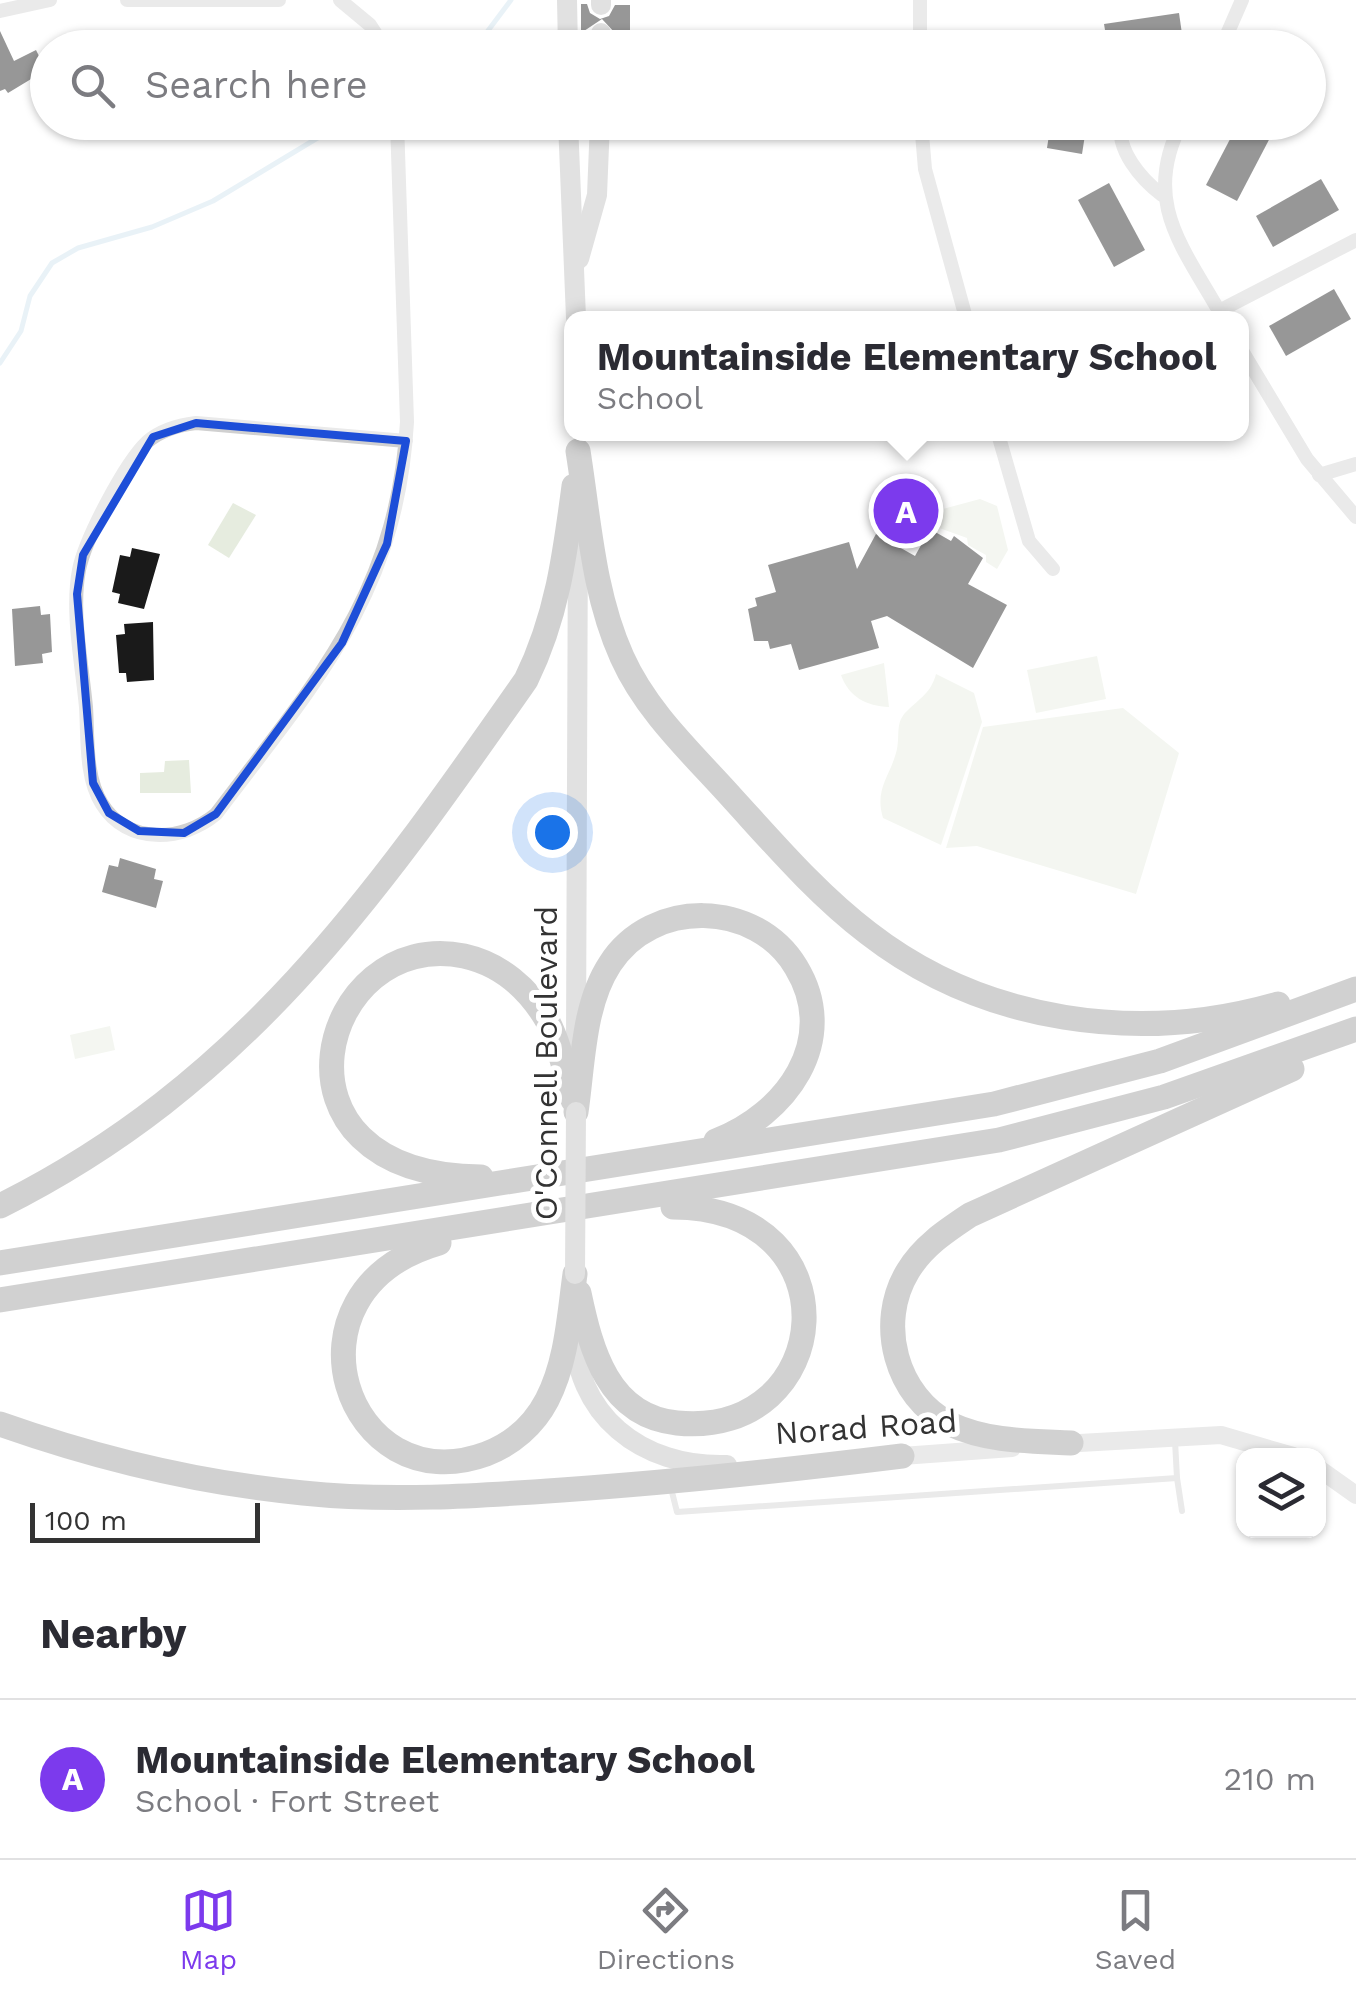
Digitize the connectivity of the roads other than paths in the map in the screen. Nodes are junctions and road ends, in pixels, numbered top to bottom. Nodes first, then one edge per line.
1 (50, 0) edge
2 (127, 0) edge
3 (279, 0) edge
4 (340, 0) edge
5 (567, 0) edge
6 (920, 0) edge
7 (1242, 0) edge
8 (0, 11) edge
9 (373, 30) edge
10 (568, 30) edge
11 (920, 30) edge
12 (1229, 30) edge
13 (398, 140) edge
14 (569, 140) edge
15 (600, 140) edge
16 (923, 140) edge
17 (1121, 140) edge
18 (1173, 140) edge
19 (1162, 195) junction
20 (1356, 240) edge
21 (576, 270) junction
22 (576, 311) edge
23 (964, 311) edge
24 (1219, 311) edge
25 (1228, 311) edge
26 (1249, 362) edge
27 (406, 441) junction
28 (1000, 441) edge
29 (578, 442) edge
30 (1356, 464) edge
31 (1320, 475) junction
32 (1356, 517) edge
33 (1053, 569) dead end
34 (1356, 980) edge
35 (1356, 990) edge
36 (1356, 1029) edge
37 (1356, 1040) edge
38 (576, 1112) junction
39 (600, 1169) junction
40 (551, 1178) junction
41 (0, 1206) edge
42 (602, 1207) junction
43 (553, 1215) junction
44 (0, 1263) edge
45 (575, 1274) junction
46 (0, 1300) edge
47 (0, 1424) edge
48 (1174, 1435) junction
49 (1072, 1443) junction
50 (1272, 1448) edge
51 (902, 1456) junction
52 (1326, 1474) edge
53 (1177, 1478) junction
54 (670, 1482) junction
55 (1356, 1496) edge
56 (1182, 1511) dead end

1 - 8 street
2 - 3 street
4 - 9 street
5 - 10 main road
6 - 11 street
7 - 12 street
13 - 27 street
14 - 21 main road
15 - 21 main road
16 - 23 street
17 - 19 street
18 - 19 street
19 - 24 street
20 - 25 street
21 - 22 main road
26 - 31 street
27 - 27 street
28 - 33 street
29 - 34 highway
29 - 38 main road, O'Connell Boulevard
29 - 41 highway
30 - 31 street
31 - 32 street
35 - 39 highway
36 - 42 highway
37 - 49 highway
38 - 39 highway
38 - 40 highway
38 - 45 main road, O'Connell Boulevard, bridge
39 - 40 highway
40 - 44 highway
42 - 43 highway
42 - 45 highway
43 - 45 highway
43 - 46 highway
45 - 51 main road, Norad Road
47 - 54 highway
48 - 49 street, Norad Road
48 - 50 street, Norad Road
48 - 53 lane
49 - 51 street, Norad Road
51 - 54 highway
52 - 55 street
53 - 54 lane
53 - 56 lane

